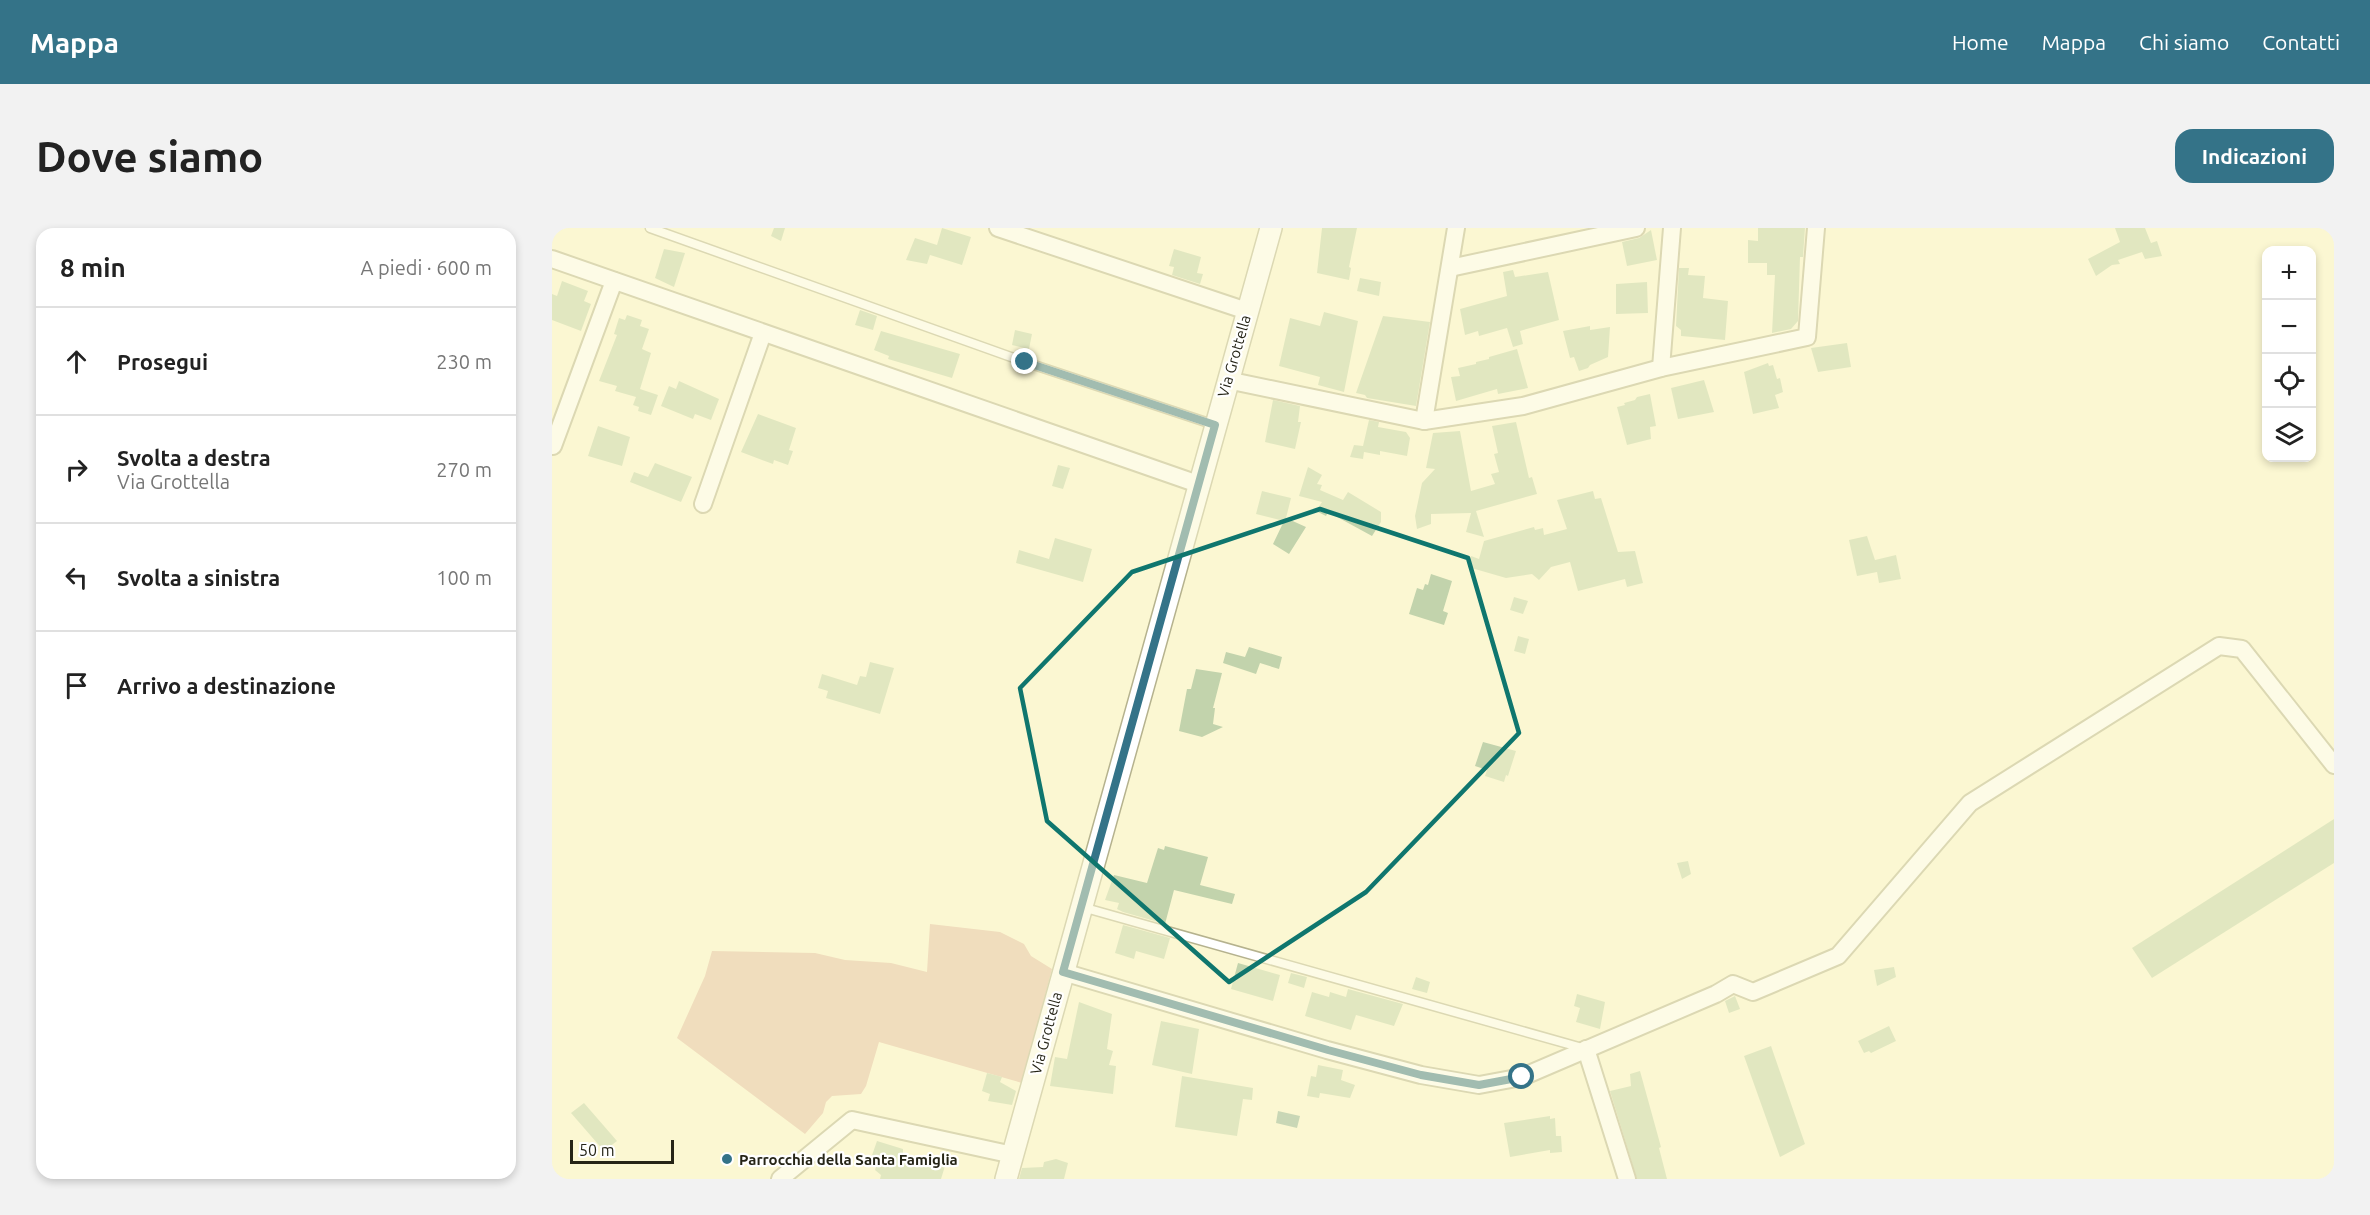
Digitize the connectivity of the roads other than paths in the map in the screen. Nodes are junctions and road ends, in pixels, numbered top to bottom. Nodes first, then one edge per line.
1 (650, 228) edge
2 (998, 228) edge
3 (1271, 228) edge
4 (1456, 228) edge
5 (1636, 228) edge
6 (1672, 228) edge
7 (1816, 228) edge
8 (552, 259) edge
9 (1450, 268) junction
10 (614, 281) junction
11 (1247, 312) junction
12 (763, 333) junction
13 (1661, 368) junction
14 (1227, 380) junction
15 (1424, 421) junction
16 (1215, 425) junction
17 (553, 446) edge
18 (1198, 484) junction
19 (703, 504) dead end
20 (2334, 765) edge
21 (1081, 907) junction
22 (1063, 972) junction
23 (1587, 1049) junction
24 (1013, 1155) junction
25 (780, 1179) edge
26 (1006, 1179) edge
27 (1627, 1179) edge

1 - 16 lane
2 - 11 street
3 - 11 street, Via Grottella
4 - 9 street
5 - 9 street
6 - 13 street
7 - 13 street
8 - 10 street
9 - 15 street
10 - 12 street
10 - 17 street
11 - 14 street, Via Grottella
12 - 18 street
12 - 19 street
13 - 15 street
14 - 15 street
14 - 16 street, Via Grottella
16 - 18 street, Via Grottella
18 - 21 street, Via Grottella
20 - 23 street
21 - 22 street, Via Grottella
21 - 23 lane
22 - 23 street
22 - 24 street, Via Grottella
23 - 27 street
24 - 25 street
24 - 26 street, Via Grottella

